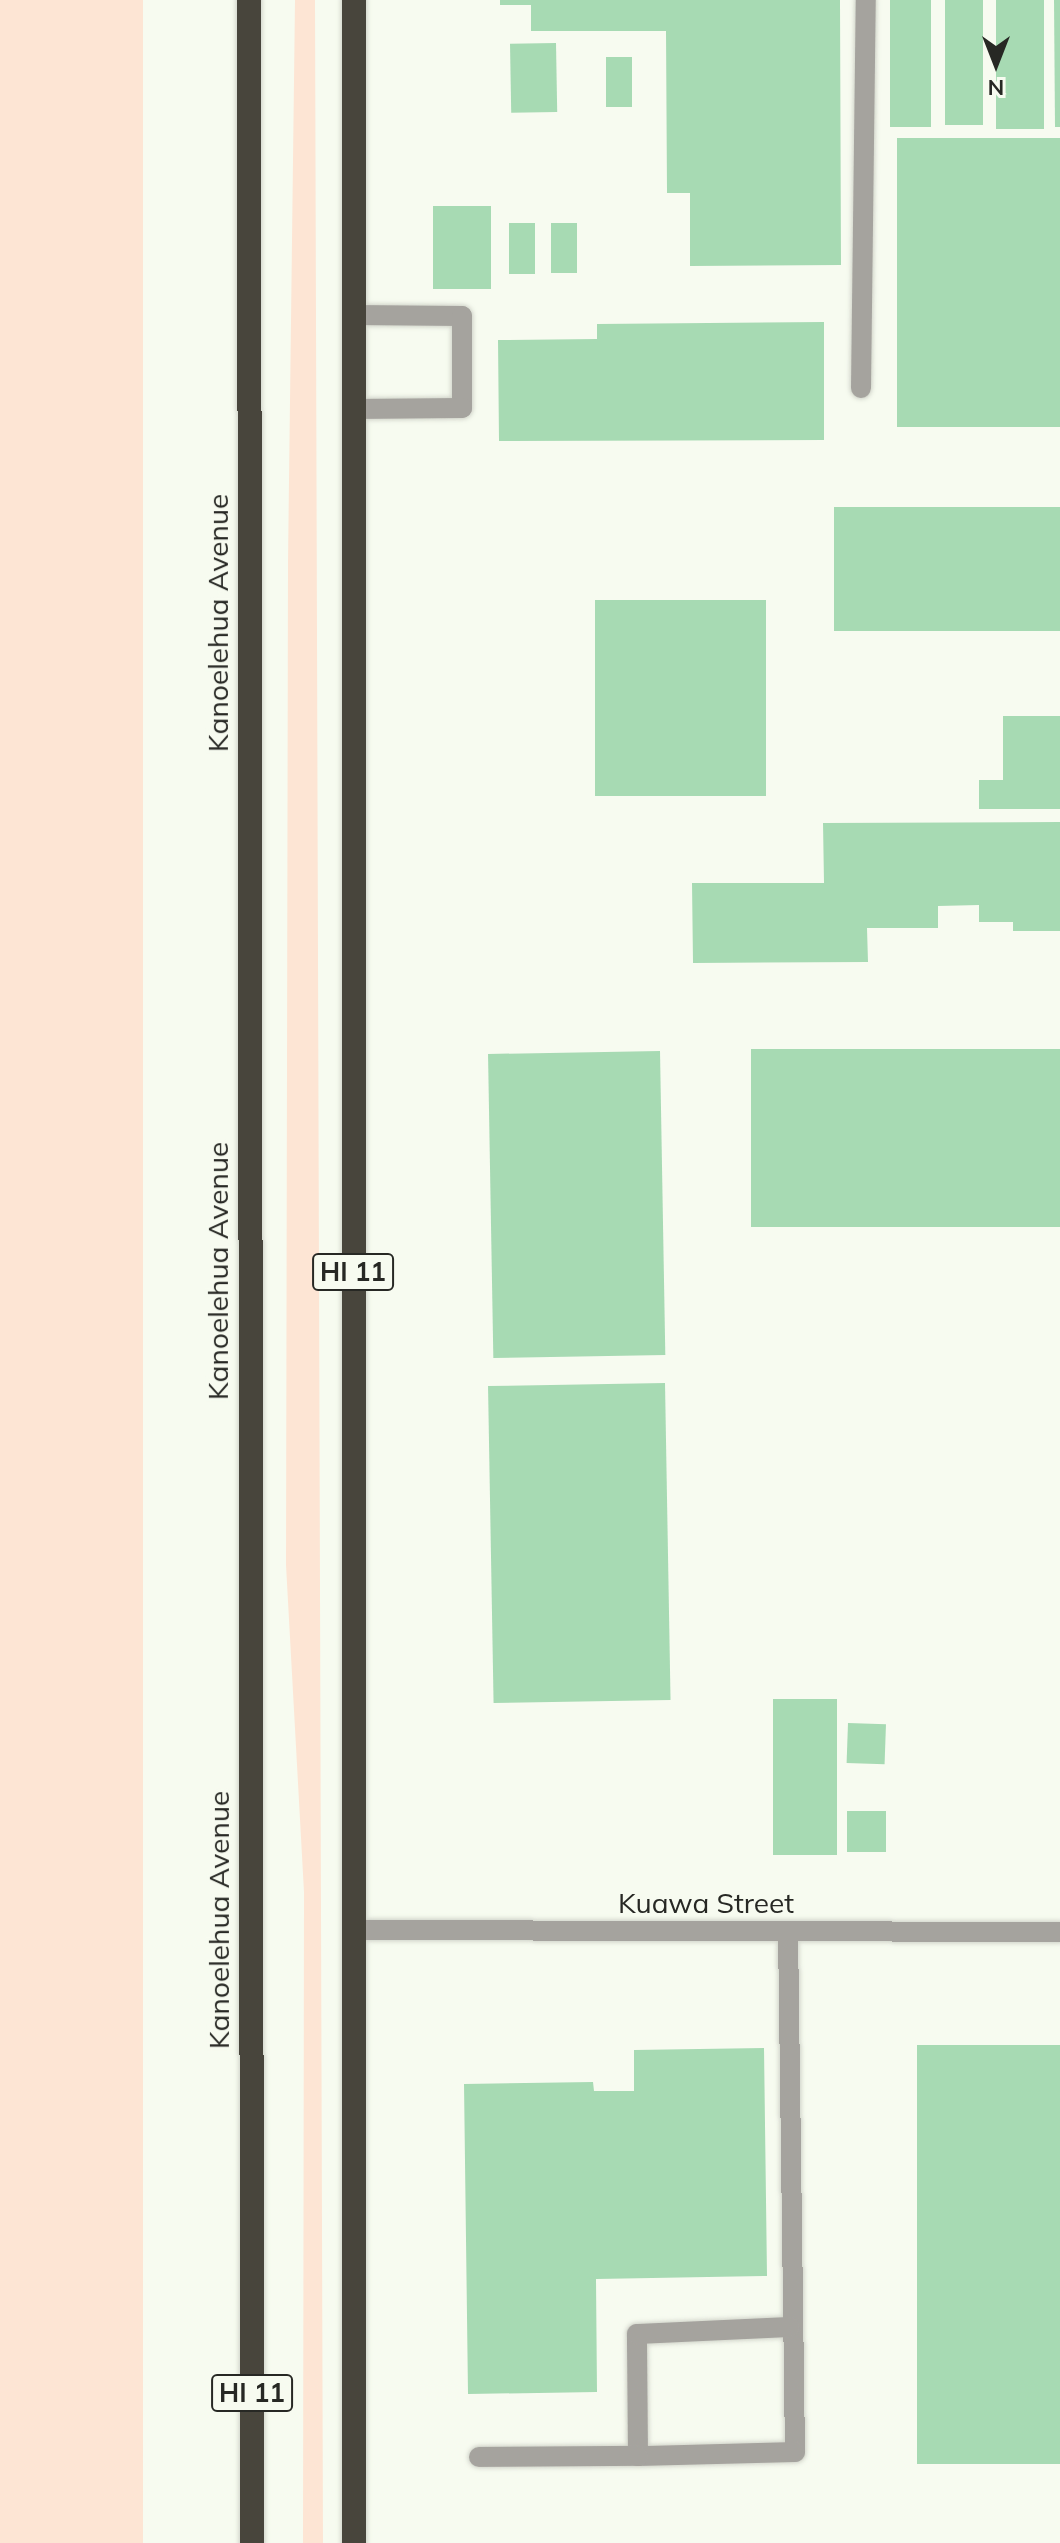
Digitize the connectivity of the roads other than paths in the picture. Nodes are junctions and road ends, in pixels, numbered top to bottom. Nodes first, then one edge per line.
1 (249, 0) edge
2 (354, 0) edge
3 (866, 0) edge
4 (354, 315) junction
5 (861, 388) dead end
6 (354, 409) junction
7 (352, 1930) junction
8 (788, 1931) junction
9 (1060, 1932) edge
10 (790, 2327) junction
11 (638, 2456) junction
12 (479, 2457) dead end
13 (252, 2543) edge
14 (354, 2543) edge

1 - 13 highway, Kanoelehua Avenue / HI 11
2 - 4 highway, HI 11
3 - 5 street
4 - 6 highway, HI 11
4 - 6 street
6 - 7 highway, HI 11
7 - 8 street, Kuawa Street
7 - 14 highway, HI 11
8 - 9 street, Kuawa Street
8 - 10 street
10 - 11 street
10 - 11 street
11 - 12 street

